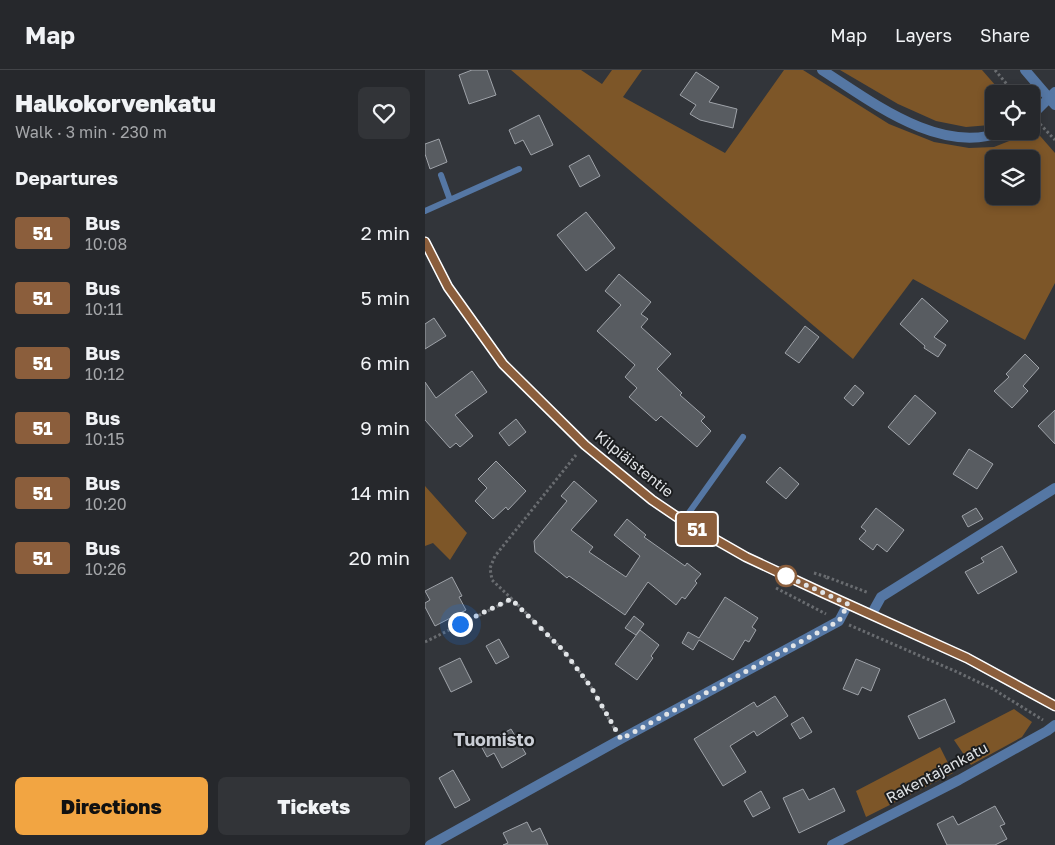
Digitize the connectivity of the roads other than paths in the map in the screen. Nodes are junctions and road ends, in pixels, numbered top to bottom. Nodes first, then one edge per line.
1 (822, 70) edge
2 (1025, 70) edge
3 (1053, 98) edge
4 (1040, 109) edge
5 (985, 137) edge
6 (519, 169) dead end
7 (441, 175) dead end
8 (450, 200) junction
9 (425, 211) edge
10 (425, 242) edge
11 (743, 437) dead end
12 (1055, 488) edge
13 (683, 521) junction
14 (848, 604) junction
15 (871, 615) junction
16 (1055, 706) edge
17 (1055, 725) edge
18 (429, 845) edge
19 (832, 845) edge

1 - 5 street
2 - 3 street
3 - 4 street
6 - 8 lane
7 - 8 lane
8 - 9 lane
10 - 13 street, Kilpiäistentie
11 - 13 lane
12 - 15 street
13 - 14 street, Kilpiäistentie
14 - 15 street, Kilpiäistentie
14 - 18 street
15 - 16 street, Kilpiäistentie
17 - 19 street, Rakentajankatu

